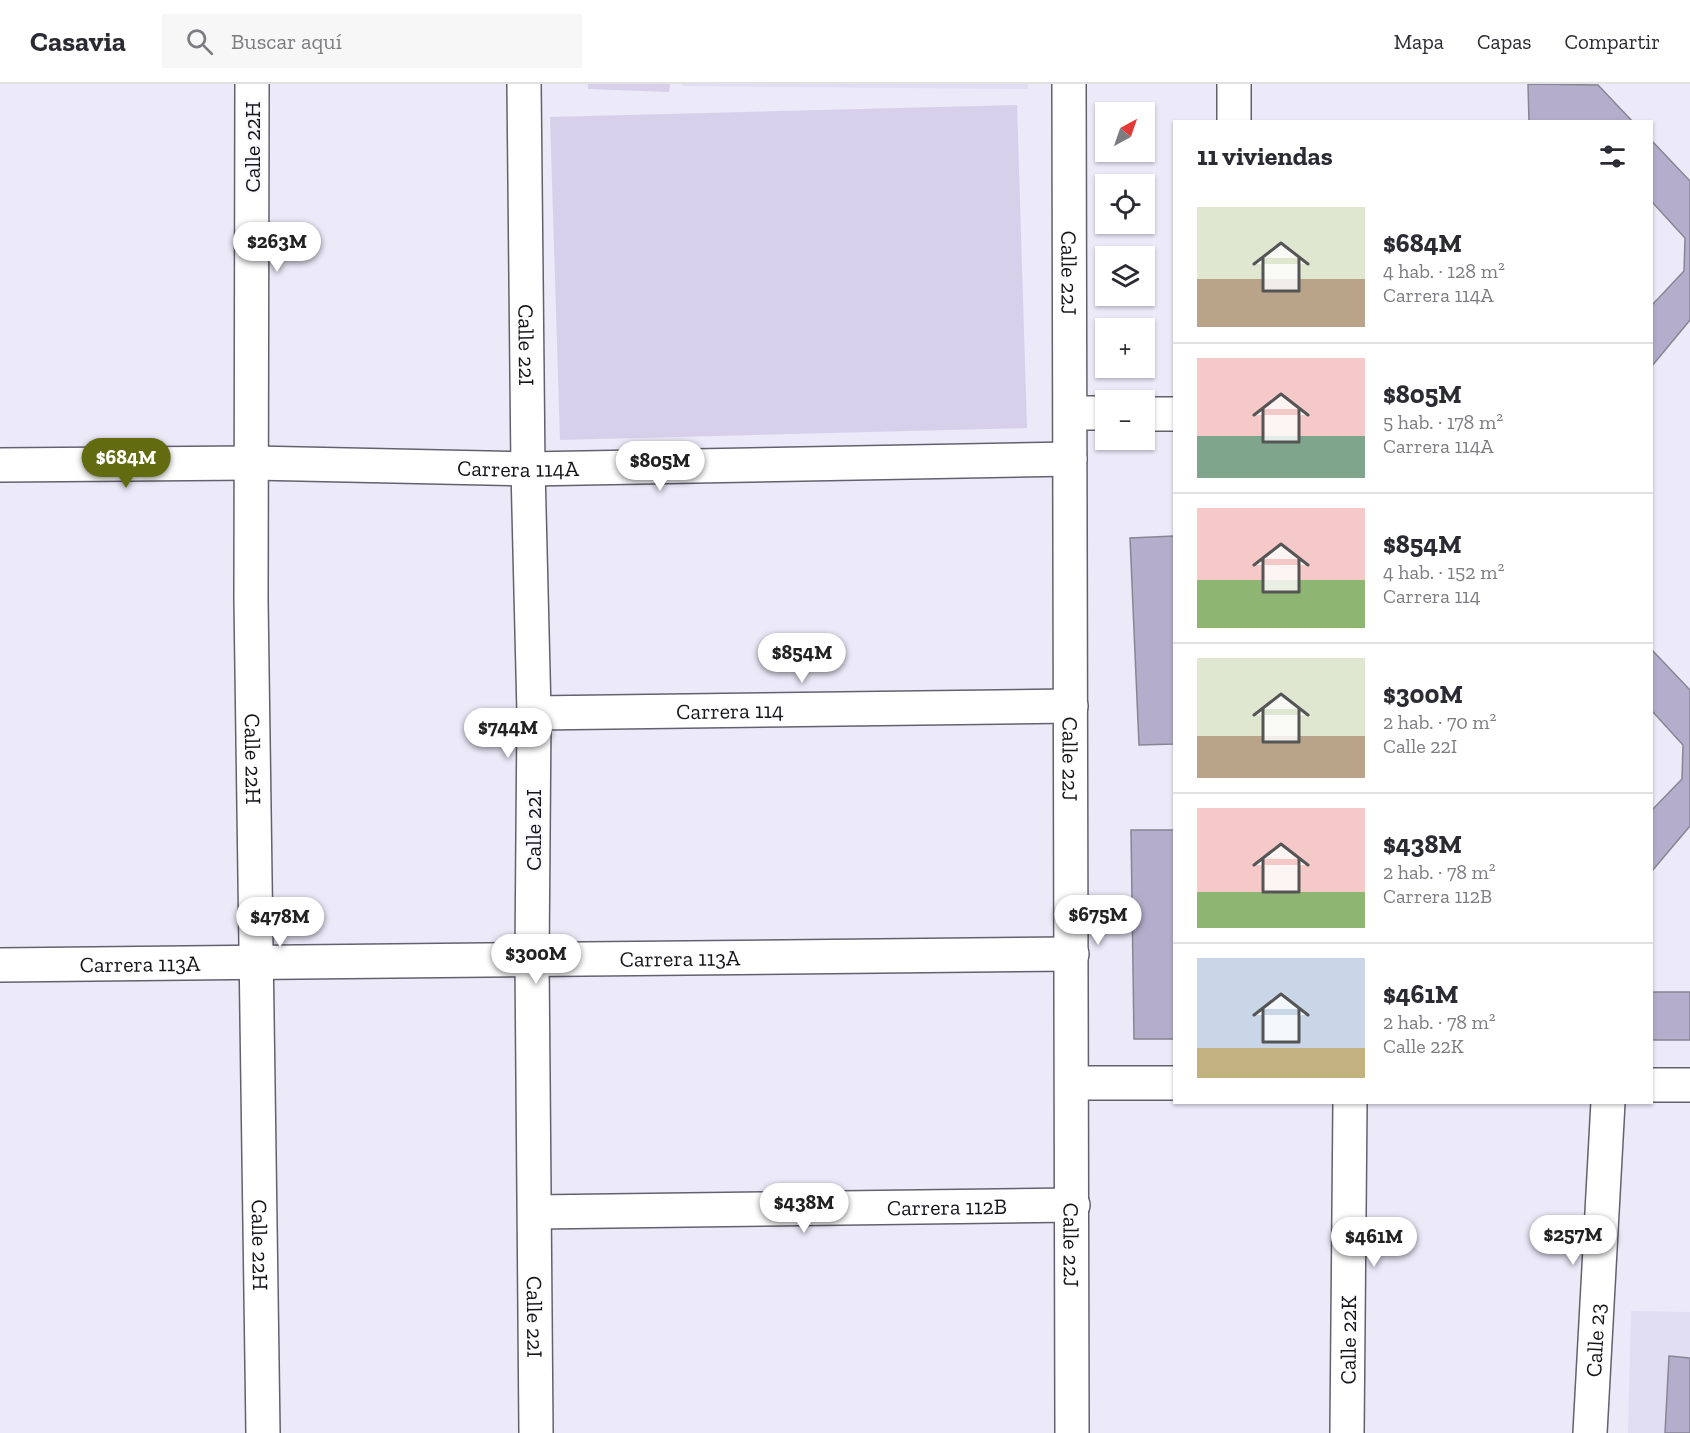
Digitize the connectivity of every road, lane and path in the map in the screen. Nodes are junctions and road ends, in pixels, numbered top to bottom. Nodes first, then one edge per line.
1 (252, 84) edge
2 (524, 84) edge
3 (1069, 84) edge
4 (1234, 84) edge
5 (1234, 120) edge
6 (1071, 413) junction
7 (1095, 414) edge
8 (1155, 414) edge
9 (1173, 414) edge
10 (1070, 459) junction
11 (251, 463) junction
12 (0, 465) edge
13 (528, 469) junction
14 (1071, 706) junction
15 (534, 713) junction
16 (1072, 954) junction
17 (532, 959) junction
18 (255, 963) junction
19 (0, 965) edge
20 (1072, 1083) junction
21 (1173, 1083) edge
22 (1653, 1084) edge
23 (1690, 1085) edge
24 (1350, 1104) edge
25 (1608, 1104) edge
26 (1073, 1205) junction
27 (535, 1212) junction
28 (263, 1433) edge
29 (536, 1433) edge
30 (1072, 1433) edge
31 (1347, 1433) edge
32 (1590, 1433) edge

1 - 11 street, Calle 22H
2 - 13 street, Calle 22I
3 - 6 street, Calle 22J
4 - 5 street
6 - 7 street
6 - 10 street, Calle 22J
8 - 9 street
10 - 13 street, Carrera 114A
10 - 14 street, Calle 22J
11 - 12 street, Carrera 114A
11 - 13 street, Carrera 114A
11 - 18 street, Calle 22H
13 - 15 street, Calle 22I
14 - 15 street, Carrera 114
14 - 16 street, Calle 22J
15 - 17 street, Calle 22I
16 - 17 street, Carrera 113A
16 - 20 street, Calle 22J
17 - 18 street, Carrera 113A
17 - 27 street, Calle 22I
18 - 19 street, Carrera 113A
18 - 28 street, Calle 22H
20 - 21 street
20 - 26 street, Calle 22J
22 - 23 street
24 - 31 street, Calle 22K
25 - 32 street, Calle 23
26 - 27 street, Carrera 112B
26 - 30 street, Calle 22J
27 - 29 street, Calle 22I

